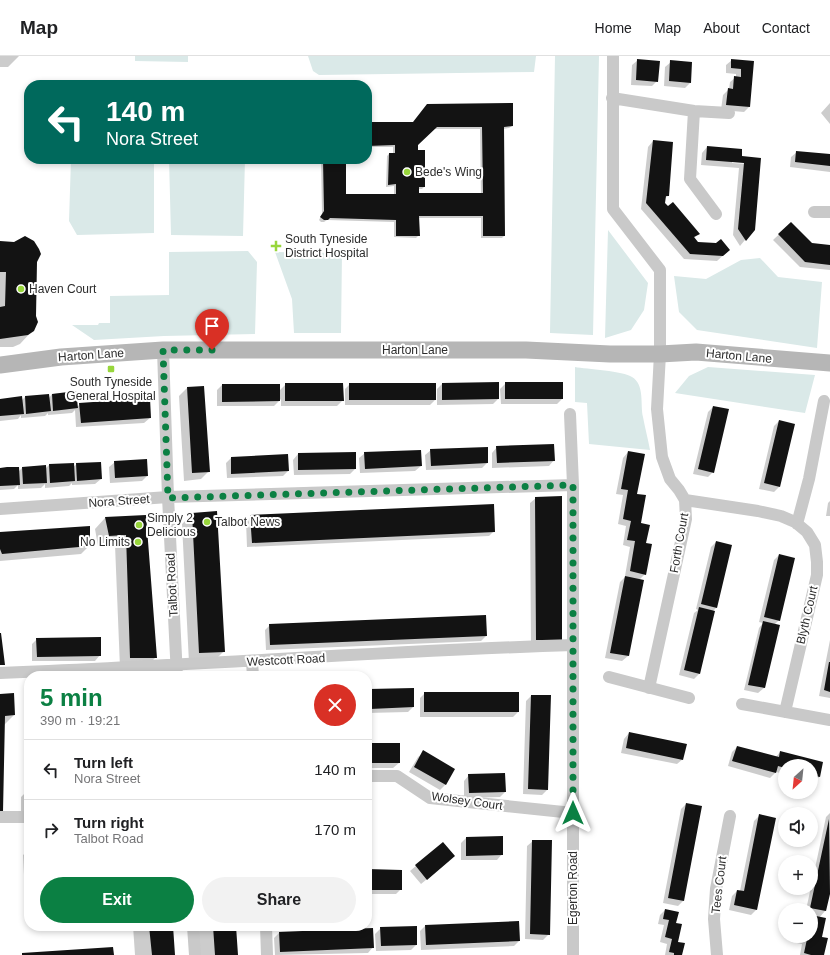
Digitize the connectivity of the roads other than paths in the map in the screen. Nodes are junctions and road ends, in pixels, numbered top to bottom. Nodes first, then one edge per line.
1 (613, 56) edge
2 (612, 98) junction
3 (694, 111) junction
4 (729, 113) dead end
5 (814, 212) dead end
6 (830, 212) edge
7 (716, 214) dead end
8 (163, 350) junction
9 (660, 354) junction
10 (830, 363) edge
11 (0, 365) edge
12 (824, 401) dead end
13 (570, 414) dead end
14 (573, 485) junction
15 (168, 498) junction
16 (685, 500) junction
17 (0, 509) edge
18 (797, 524) junction
19 (573, 645) junction
20 (252, 662) junction
21 (177, 671) edge
22 (253, 671) edge
23 (0, 674) edge
24 (24, 674) edge
25 (609, 676) dead end
26 (649, 688) junction
27 (690, 698) dead end
28 (742, 704) dead end
29 (786, 712) junction
30 (830, 720) edge
31 (372, 776) edge
32 (573, 813) junction
33 (730, 816) dead end
34 (0, 817) edge
35 (24, 817) edge
36 (194, 931) edge
37 (266, 931) edge
38 (196, 955) edge
39 (267, 955) edge
40 (573, 955) edge
41 (717, 955) edge

1 - 2 street, Forth Court
2 - 3 street
2 - 9 street, Forth Court
3 - 4 street
3 - 7 street
5 - 6 street
8 - 9 street, Harton Lane
8 - 11 street, Harton Lane
8 - 15 street, Talbot Road
9 - 10 street, Harton Lane
9 - 16 street, Forth Court
12 - 18 street
13 - 14 street, Egerton Road
14 - 15 street, Nora Street
14 - 19 street, Egerton Road
15 - 17 street, Nora Street
15 - 21 street, Talbot Road
16 - 18 street, Blyth Court
16 - 26 street, Forth Court
18 - 29 street, Blyth Court
19 - 20 street, Westcott Road
19 - 32 street, Egerton Road
20 - 21 street, Westcott Road
20 - 22 street
23 - 24 street, Westcott Road
25 - 26 street
26 - 27 street
28 - 29 street
29 - 30 street
31 - 32 street, Wolsey Court
32 - 40 street, Egerton Road
33 - 41 street, Tees Court
34 - 35 street
36 - 38 street
37 - 39 street

